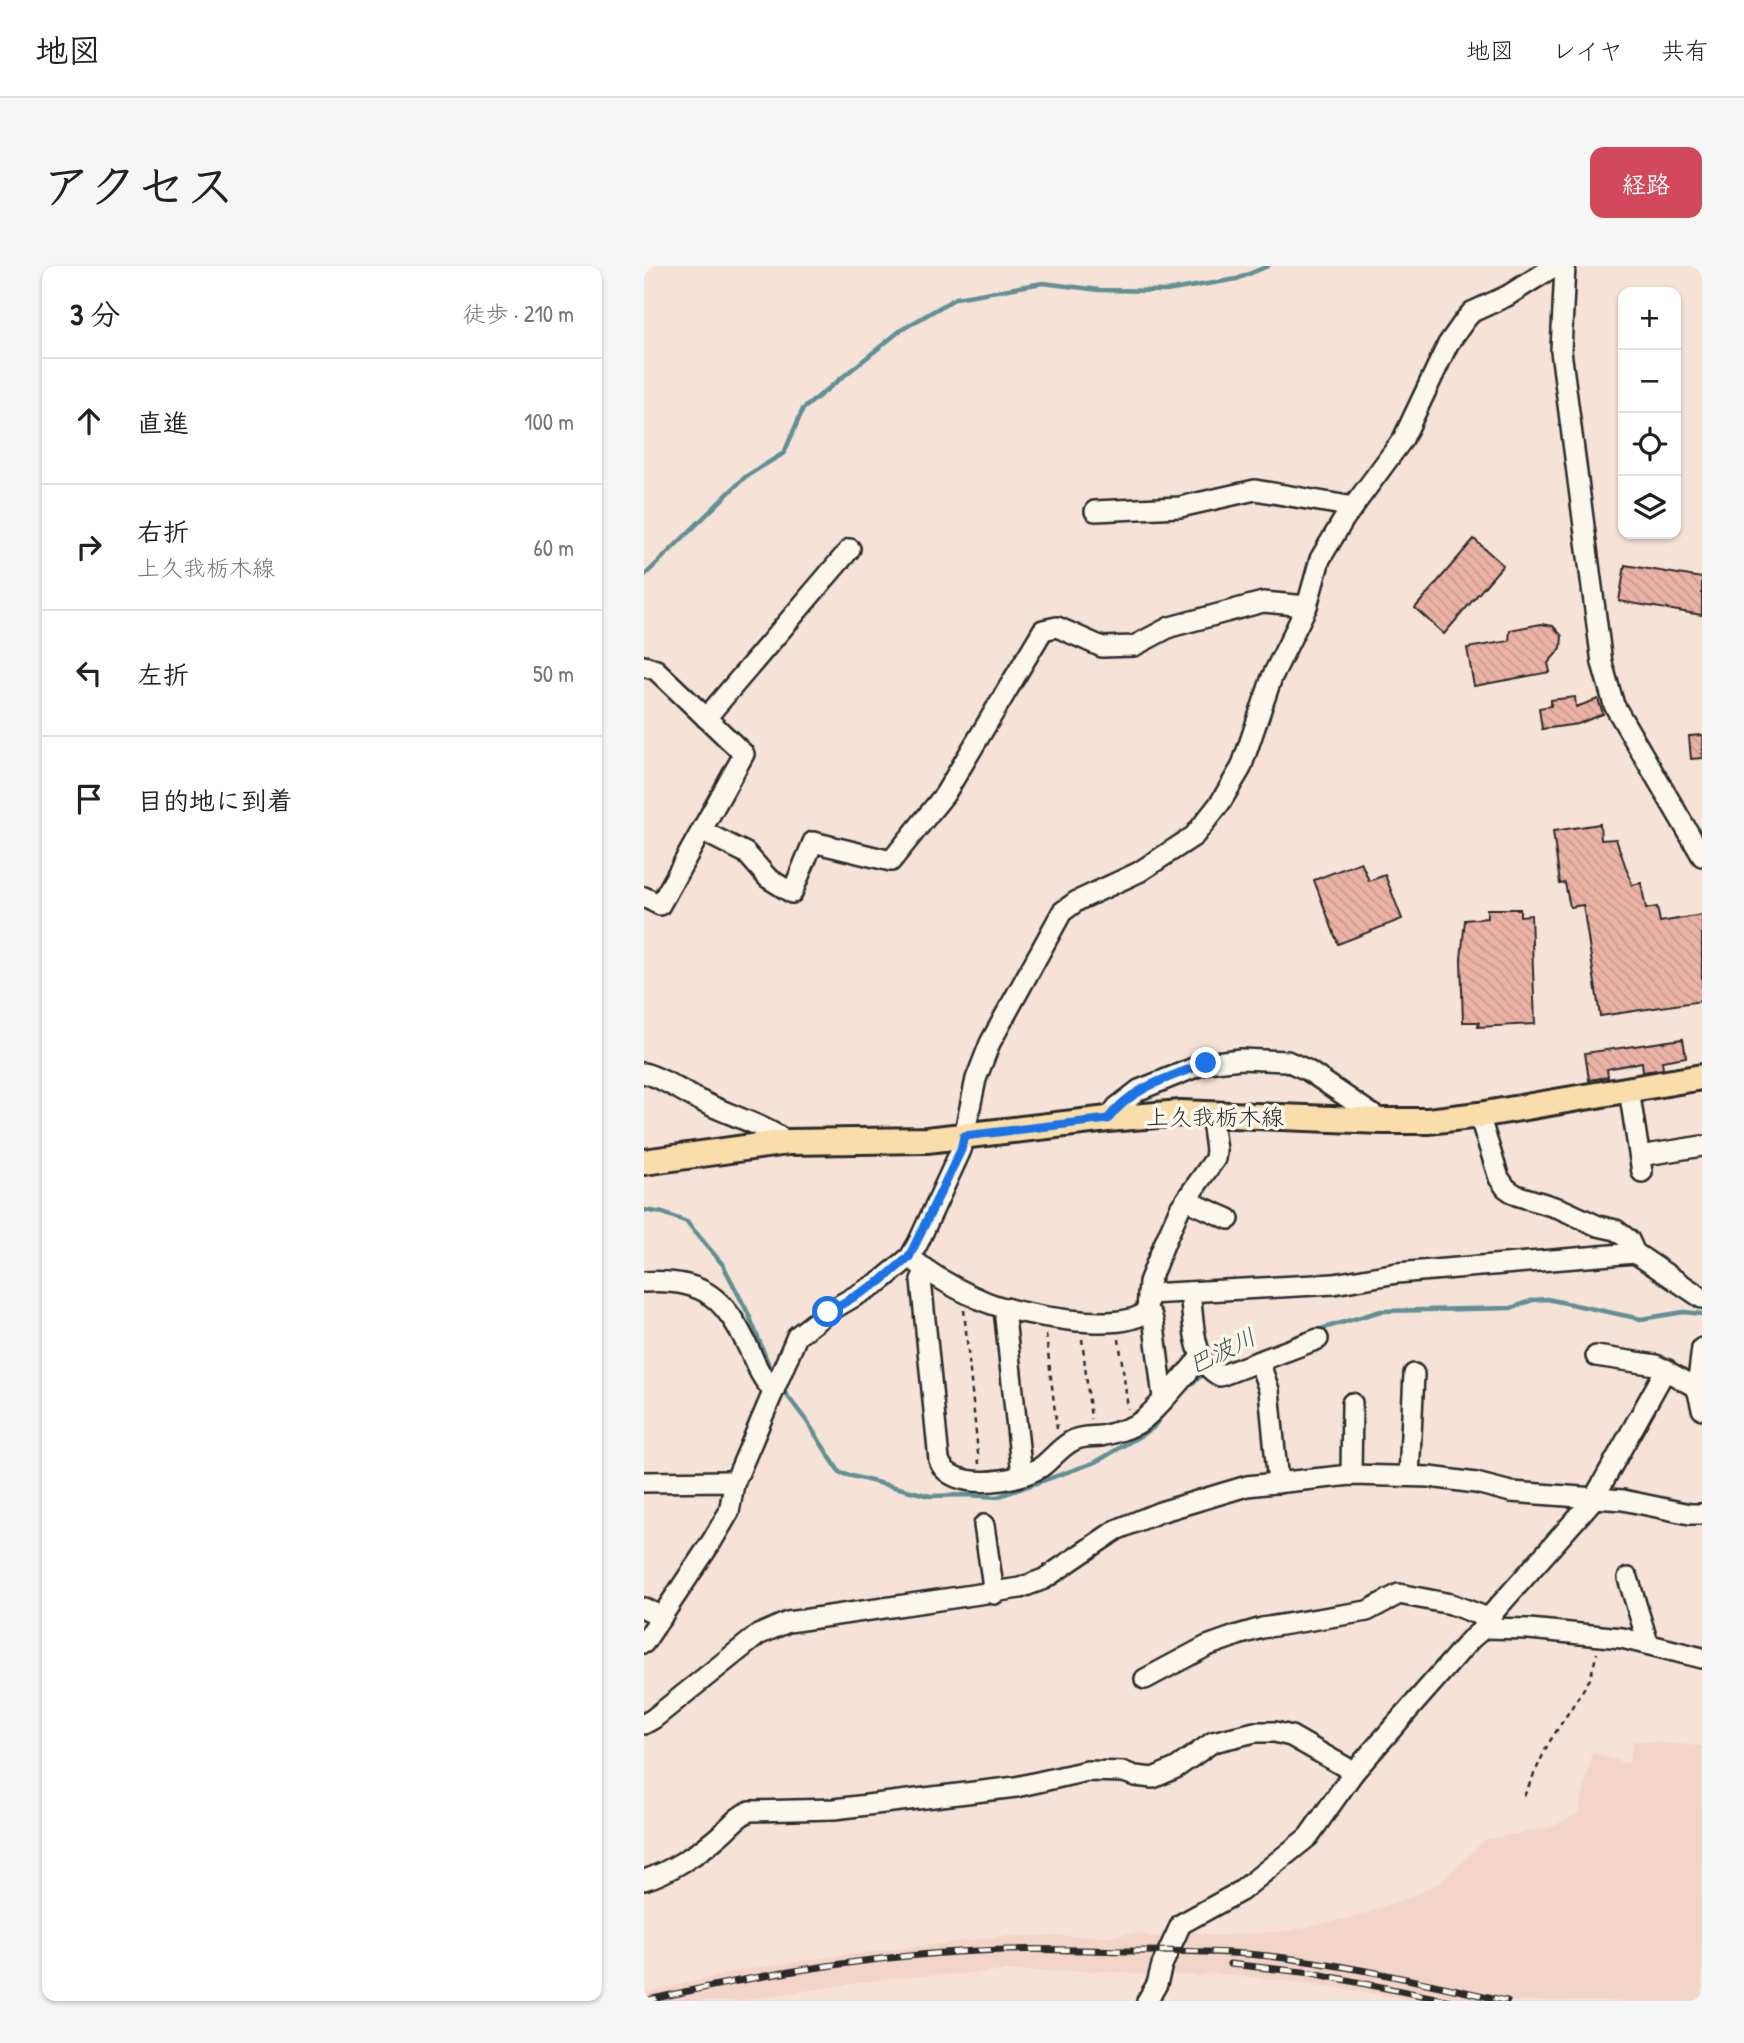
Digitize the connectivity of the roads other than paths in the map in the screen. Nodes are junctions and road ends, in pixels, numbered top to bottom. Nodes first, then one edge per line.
1 (1555, 266) edge
2 (1565, 266) edge
3 (1354, 507) junction
4 (1095, 511) dead end
5 (850, 549) dead end
6 (1307, 606) junction
7 (644, 666) edge
8 (706, 718) junction
9 (702, 831) junction
10 (1702, 856) edge
11 (644, 897) edge
12 (644, 1073) edge
13 (1702, 1077) edge
14 (1629, 1090) junction
15 (1211, 1113) junction
16 (1479, 1115) junction
17 (1108, 1119) junction
18 (1382, 1121) junction
19 (964, 1136) junction
20 (788, 1142) junction
21 (1702, 1146) edge
22 (644, 1162) edge
23 (1188, 1197) junction
24 (1228, 1219) dead end
25 (1635, 1253) junction
26 (909, 1257) junction
27 (926, 1270) junction
28 (644, 1282) edge
29 (1190, 1292) junction
30 (1702, 1298) edge
31 (1147, 1302) junction
32 (1006, 1308) junction
33 (1318, 1339) dead end
34 (1702, 1348) edge
35 (1596, 1356) dead end
36 (1259, 1361) junction
37 (1207, 1365) junction
38 (1666, 1368) junction
39 (1414, 1374) dead end
40 (1697, 1388) junction
41 (774, 1391) junction
42 (1163, 1398) junction
43 (1352, 1402) dead end
44 (1702, 1409) edge
45 (1022, 1475) junction
46 (1351, 1475) junction
47 (1409, 1476) junction
48 (644, 1482) edge
49 (1278, 1483) junction
50 (734, 1484) junction
51 (1593, 1500) junction
52 (1702, 1514) edge
53 (984, 1525) dead end
54 (1628, 1578) dead end
55 (993, 1594) junction
56 (644, 1608) edge
57 (662, 1617) junction
58 (1486, 1623) junction
59 (644, 1643) edge
60 (1648, 1643) junction
61 (1702, 1658) edge
62 (1145, 1679) dead end
63 (644, 1724) edge
64 (1354, 1772) junction
65 (644, 1880) edge
66 (1147, 2001) edge

1 - 3 street
2 - 10 street
3 - 4 street
3 - 6 street
5 - 8 street
6 - 9 street
6 - 19 street
7 - 8 street
8 - 9 street
9 - 11 street
12 - 20 street
13 - 14 main road, 上久我栃木線
14 - 16 main road, 上久我栃木線
14 - 21 street
15 - 17 main road, 上久我栃木線
15 - 18 main road, 上久我栃木線
15 - 23 street
16 - 18 main road, 上久我栃木線
16 - 25 street
17 - 18 street
17 - 19 main road, 上久我栃木線
19 - 20 main road, 上久我栃木線
19 - 26 street
20 - 22 main road, 上久我栃木線
23 - 24 street
23 - 31 street
25 - 29 street
25 - 30 street
26 - 27 street
26 - 41 street
27 - 32 street
27 - 45 street
28 - 41 street
29 - 31 street
29 - 37 street
31 - 32 street
31 - 42 street
32 - 45 street
33 - 36 street
34 - 40 street
35 - 38 street
36 - 37 street
36 - 49 street
37 - 42 street
38 - 40 street
38 - 51 street
39 - 47 street
40 - 44 street
41 - 50 street
42 - 45 street
43 - 46 street
46 - 47 street
46 - 49 street
47 - 51 street
48 - 50 street
49 - 55 street
50 - 57 street
51 - 52 street
51 - 58 street
53 - 55 street
54 - 60 street
55 - 63 street
56 - 57 street
57 - 59 street
58 - 60 street
58 - 62 street
58 - 64 street
60 - 61 street
64 - 65 street
64 - 66 street

